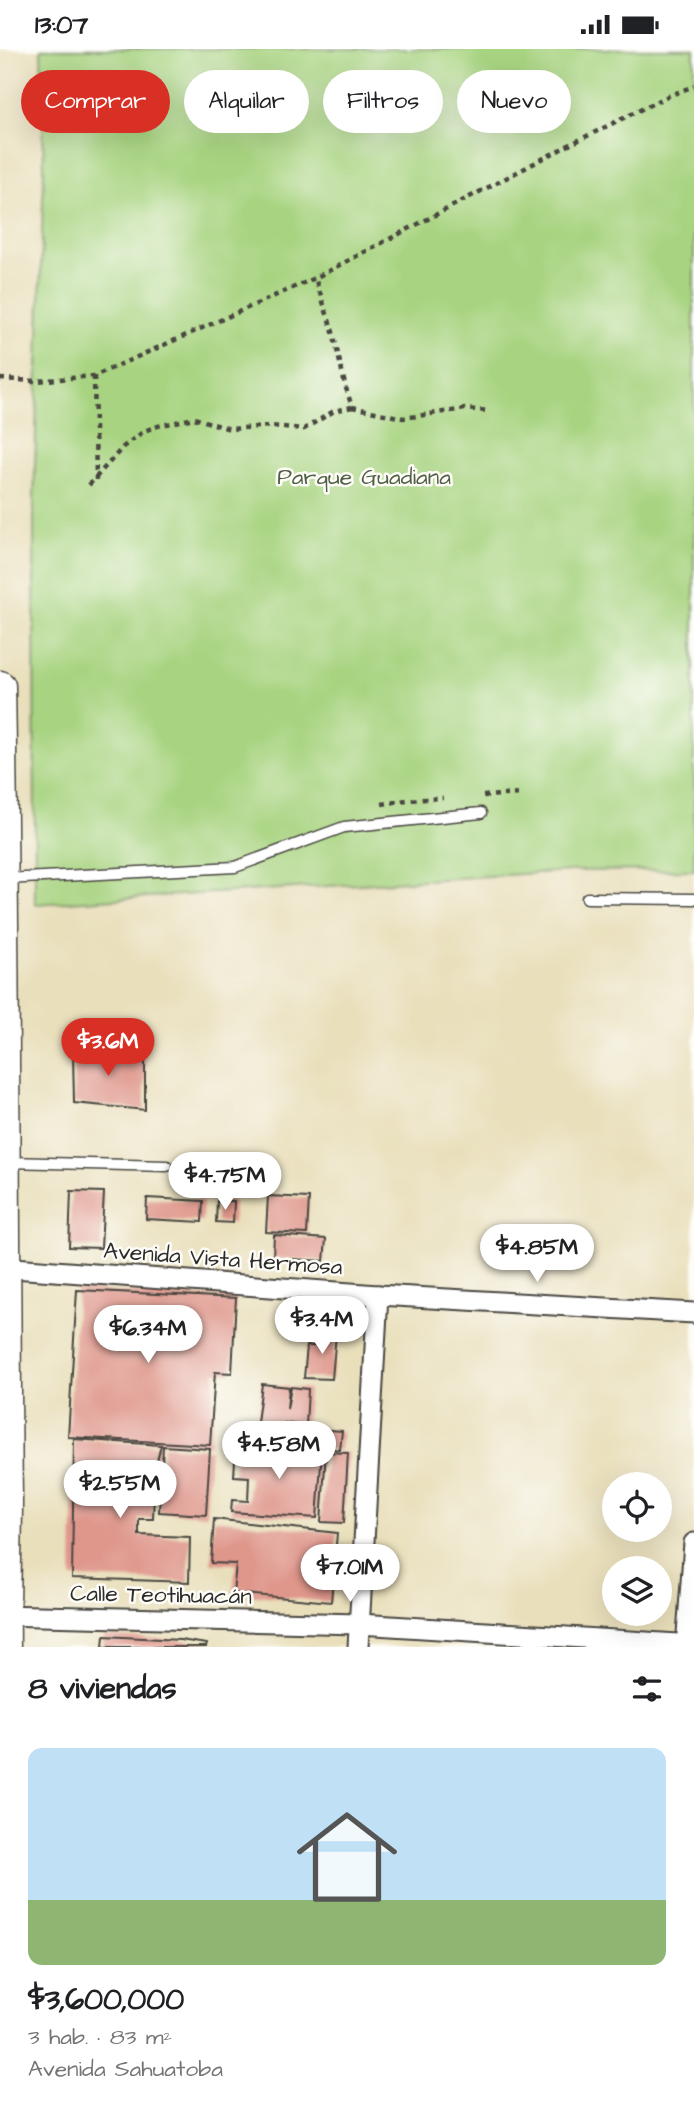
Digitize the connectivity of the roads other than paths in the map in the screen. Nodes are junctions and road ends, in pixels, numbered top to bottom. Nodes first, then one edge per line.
1 (0, 686) edge
2 (481, 813) dead end
3 (4, 880) junction
4 (587, 898) dead end
5 (694, 899) edge
6 (4, 1162) junction
7 (167, 1166) dead end
8 (2, 1267) edge
9 (378, 1294) junction
10 (694, 1313) edge
11 (694, 1543) edge
12 (2, 1615) edge
13 (359, 1624) junction
14 (689, 1645) edge
15 (5, 1647) edge
16 (358, 1647) edge

1 - 3 main road
2 - 3 lane
3 - 6 main road
4 - 5 lane
6 - 7 lane
6 - 8 main road
8 - 9 street, Avenida Vista Hermosa
8 - 12 main road
9 - 10 street, Avenida Vista Hermosa
9 - 13 street
11 - 14 street
12 - 13 street, Calle Teotihuacán
12 - 15 main road
13 - 14 street, Calle Teotihuacán
13 - 16 street

